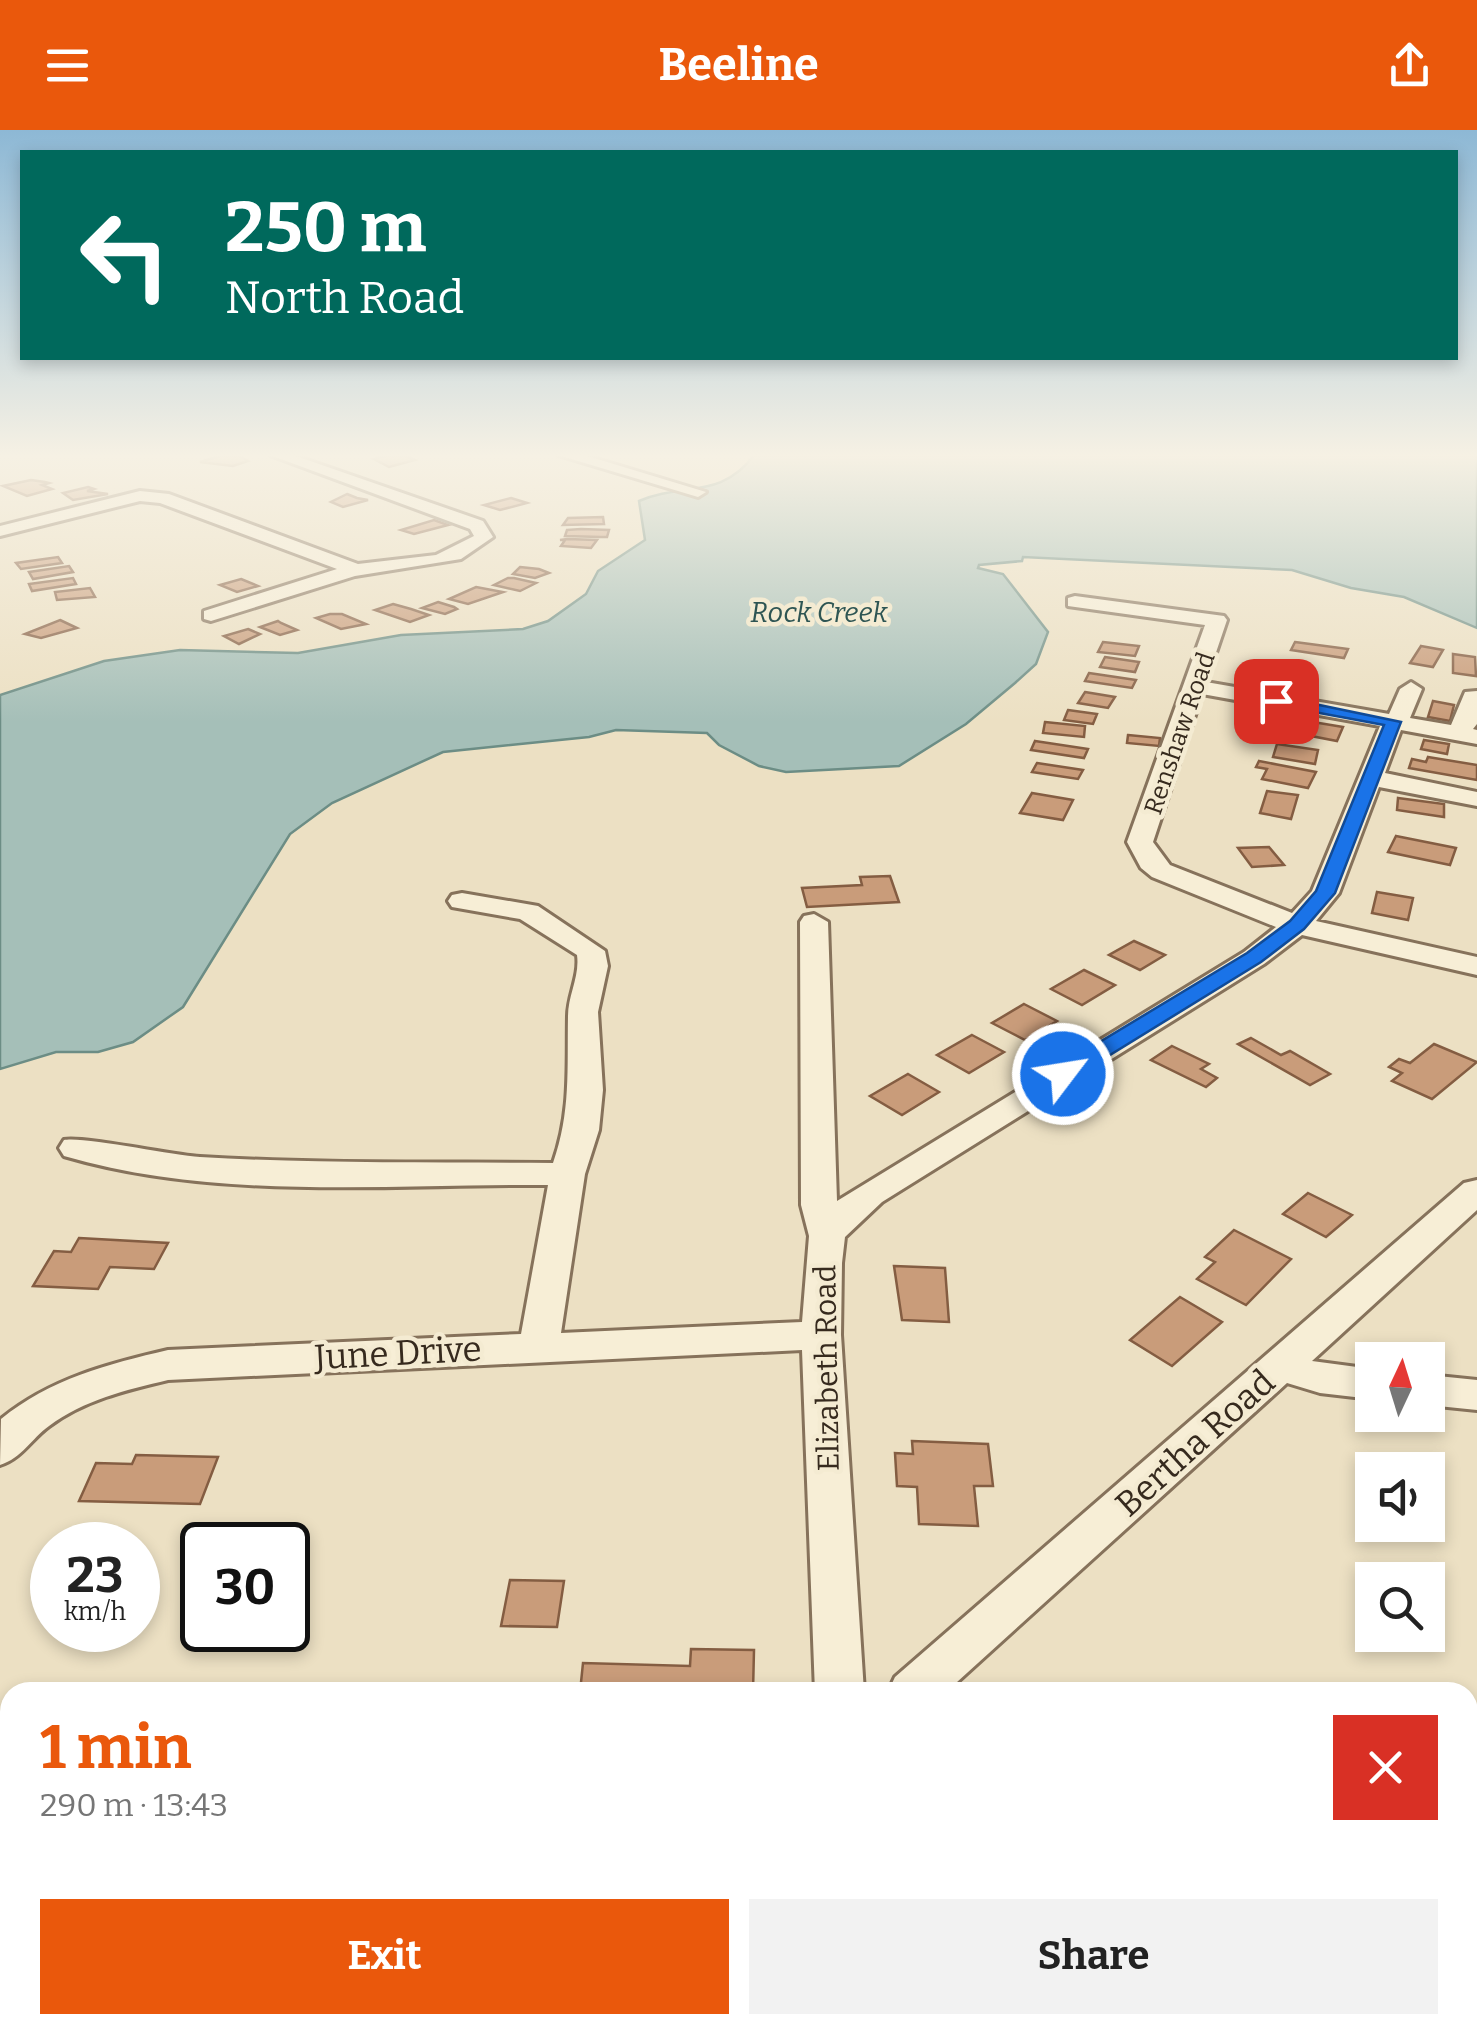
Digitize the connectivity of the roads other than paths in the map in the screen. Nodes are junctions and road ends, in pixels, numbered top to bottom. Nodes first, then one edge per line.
1 (286, 544) edge
2 (476, 544) edge
3 (356, 570) junction
4 (1075, 602) dead end
5 (212, 615) dead end
6 (1198, 686) junction
7 (1411, 688) dead end
8 (1473, 696) dead end
9 (1395, 722) junction
10 (1467, 735) edge
11 (1371, 778) junction
12 (1477, 799) edge
13 (462, 901) dead end
14 (814, 922) dead end
15 (1297, 925) junction
16 (1477, 966) edge
17 (76, 1148) dead end
18 (567, 1174) junction
19 (1477, 1191) edge
20 (827, 1236) junction
21 (822, 1335) junction
22 (539, 1346) junction
23 (1281, 1366) junction
24 (1355, 1382) edge
25 (1445, 1392) edge
26 (1477, 1396) edge
27 (0, 1449) edge
28 (839, 1682) edge
29 (923, 1682) edge

1 - 3 street
2 - 3 street
3 - 5 street
4 - 6 street, Renshaw Road
6 - 9 street
6 - 15 street, Renshaw Road
7 - 9 street, Elizabeth Road
8 - 10 street
9 - 10 street
9 - 11 street, Elizabeth Road
11 - 12 street
11 - 15 street, Elizabeth Road
13 - 18 street
14 - 20 street
15 - 16 street, Renshaw Road
15 - 20 street, Elizabeth Road
17 - 18 street
18 - 22 street
19 - 23 street, Bertha Road
20 - 21 street, Elizabeth Road
21 - 22 street, June Drive
21 - 28 street, Elizabeth Road
22 - 27 street, June Drive
23 - 24 street
23 - 29 street, Bertha Road
25 - 26 street

